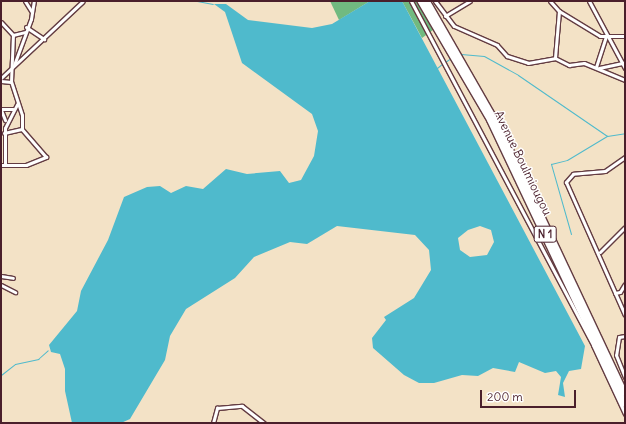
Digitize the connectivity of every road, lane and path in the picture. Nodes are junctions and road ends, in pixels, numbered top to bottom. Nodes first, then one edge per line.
1 (25, 1) edge
2 (34, 1) edge
3 (83, 1) edge
4 (411, 1) edge
5 (421, 1) edge
6 (427, 1) edge
7 (436, 1) edge
8 (470, 1) edge
9 (550, 1) edge
10 (589, 1) edge
11 (559, 11) junction
12 (32, 12) junction
13 (445, 16) junction
14 (1, 18) edge
15 (2, 22) edge
16 (26, 27) junction
17 (25, 32) junction
18 (13, 35) junction
19 (625, 36) edge
20 (607, 38) junction
21 (44, 39) junction
22 (449, 42) junction
23 (555, 58) junction
24 (623, 61) edge
25 (462, 65) junction
26 (597, 67) junction
27 (625, 68) edge
28 (12, 69) junction
29 (1, 78) edge
30 (625, 80) edge
31 (1, 81) edge
32 (11, 82) junction
33 (17, 104) junction
34 (1, 109) edge
35 (13, 109) junction
36 (5, 120) dead end
37 (22, 129) junction
38 (4, 133) junction
39 (625, 157) edge
40 (3, 165) edge
41 (625, 227) edge
42 (600, 252) junction
43 (1, 276) edge
44 (13, 278) dead end
45 (625, 284) edge
46 (1, 285) edge
47 (16, 292) dead end
48 (615, 293) junction
49 (625, 315) edge
50 (625, 336) edge
51 (625, 377) edge
52 (625, 393) edge
53 (625, 404) edge
54 (625, 414) edge
55 (260, 418) junction
56 (213, 423) edge
57 (259, 423) edge
58 (264, 423) edge

1 - 12 street
2 - 12 street
3 - 21 street
4 - 54 street
5 - 22 highway, Avenue Boulmiougou / N 1
6 - 22 highway, Avenue Boulmiougou / N 1
7 - 13 street
8 - 13 street
9 - 11 street
10 - 20 street
11 - 20 street
11 - 23 street
12 - 16 street
13 - 23 street
14 - 15 street
15 - 18 street
16 - 17 street
16 - 21 street
17 - 18 street
17 - 28 street
18 - 28 street
19 - 20 street
20 - 24 street
20 - 26 street
21 - 28 street
22 - 25 highway, Avenue Boulmiougou / N 1
23 - 26 street
24 - 26 street
24 - 27 street
25 - 52 highway, Avenue Boulmiougou / N 1
25 - 53 highway, Avenue Boulmiougou / N 1
26 - 30 street
28 - 29 street
28 - 32 street
31 - 32 street
32 - 33 street
33 - 35 street
33 - 37 street
34 - 35 street
34 - 36 street
35 - 38 street
37 - 38 street
37 - 40 street
38 - 40 street
39 - 42 street
41 - 42 street
42 - 48 street
43 - 44 street
45 - 48 street
46 - 47 street
48 - 49 street
50 - 51 street
55 - 56 street
55 - 57 street
55 - 58 street

